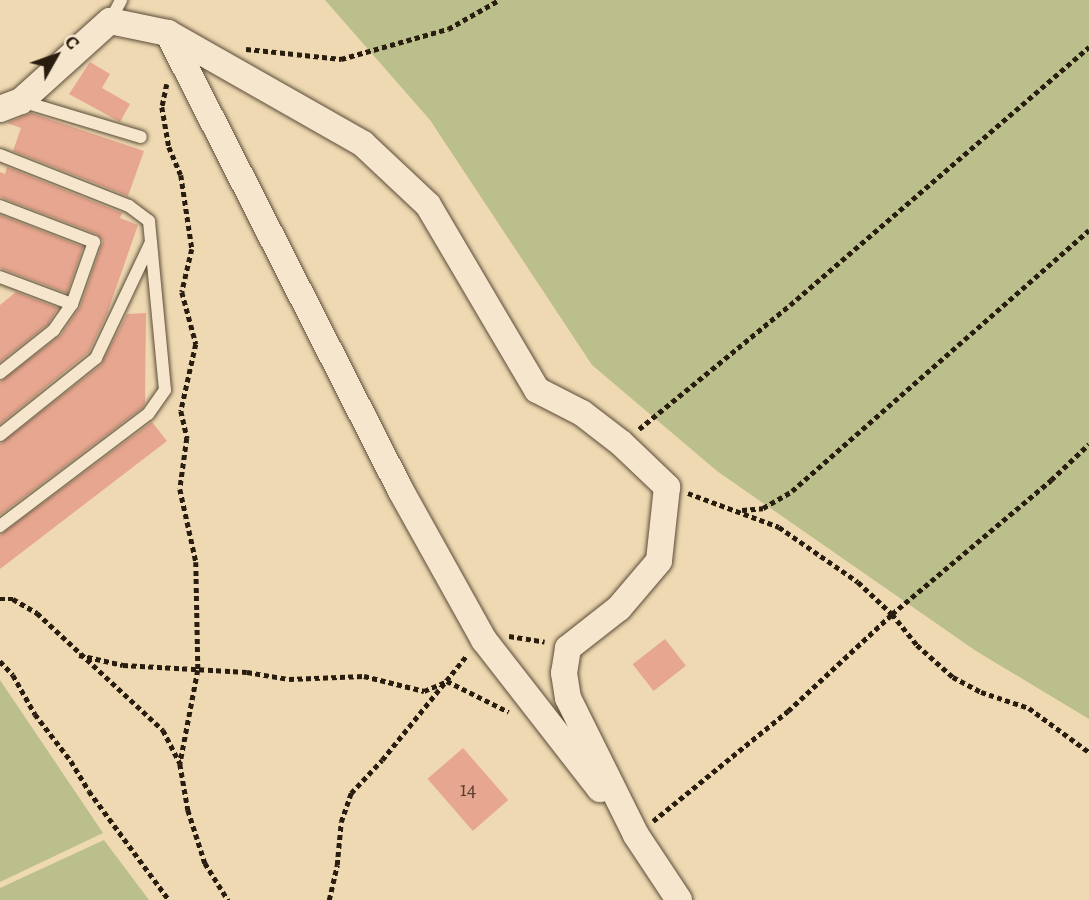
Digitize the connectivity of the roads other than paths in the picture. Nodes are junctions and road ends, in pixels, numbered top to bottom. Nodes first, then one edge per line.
1 (116, 10) edge
2 (168, 33) junction
3 (10, 105) edge
4 (141, 137) dead end
5 (0, 155) edge
6 (0, 206) edge
7 (151, 242) junction
8 (3, 282) edge
9 (72, 303) junction
10 (0, 373) edge
11 (0, 435) edge
12 (0, 526) edge
13 (636, 835) junction
14 (679, 900) edge

1 - 2 street
1 - 3 street
2 - 13 street
2 - 13 street
3 - 4 lane
5 - 7 lane
6 - 9 lane
7 - 11 lane
7 - 12 lane
8 - 9 lane
9 - 10 lane
13 - 14 street

